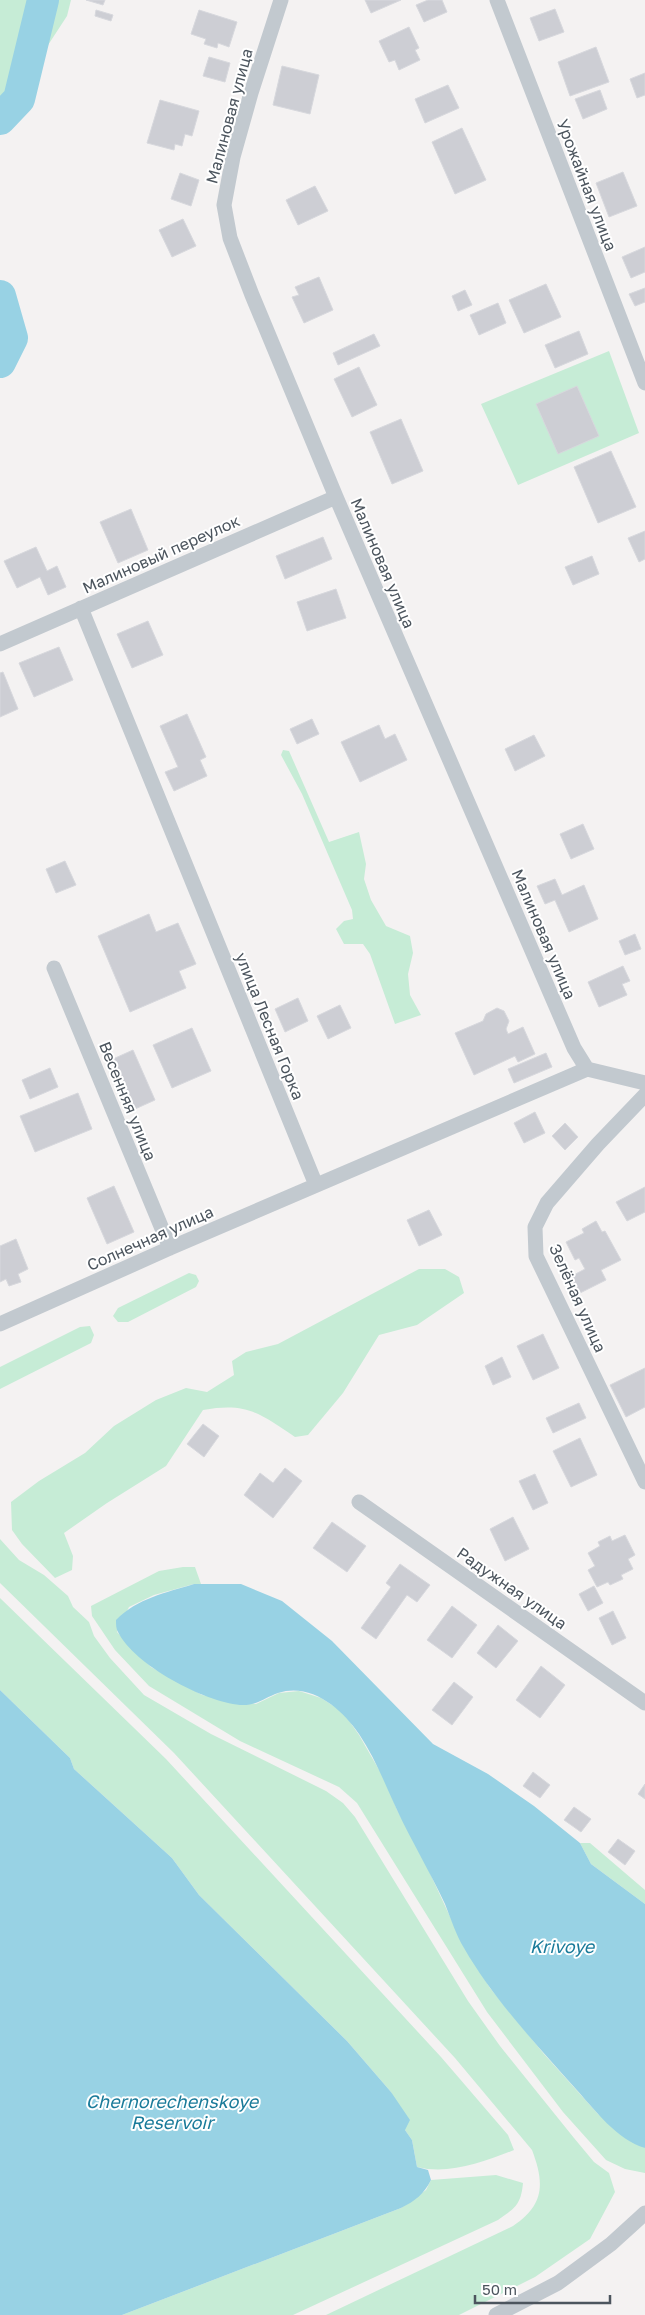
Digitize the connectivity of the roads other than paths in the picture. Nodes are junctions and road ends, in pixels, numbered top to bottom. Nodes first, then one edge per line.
1 (281, 0) edge
2 (497, 0) edge
3 (645, 383) edge
4 (336, 497) junction
5 (81, 608) junction
6 (0, 644) edge
7 (54, 968) dead end
8 (587, 1069) junction
9 (645, 1083) edge
10 (645, 1095) edge
11 (316, 1185) junction
12 (170, 1248) junction
13 (0, 1324) edge
14 (645, 1482) edge
15 (359, 1502) dead end
16 (645, 1703) edge
17 (645, 2213) edge
18 (496, 2315) edge

1 - 4 street, Малиновая улица
2 - 3 street, Урожайная улица
4 - 5 street, Малиновый переулок
4 - 8 street, Малиновая улица
5 - 6 street, Малиновый переулок
5 - 11 street, улица Лесная Горка
7 - 12 street, Весенняя улица
8 - 9 street
8 - 11 street
10 - 14 street, Зелёная улица
11 - 12 street, Солнечная улица
12 - 13 street, Солнечная улица
15 - 16 street, Радужная улица
17 - 18 street

